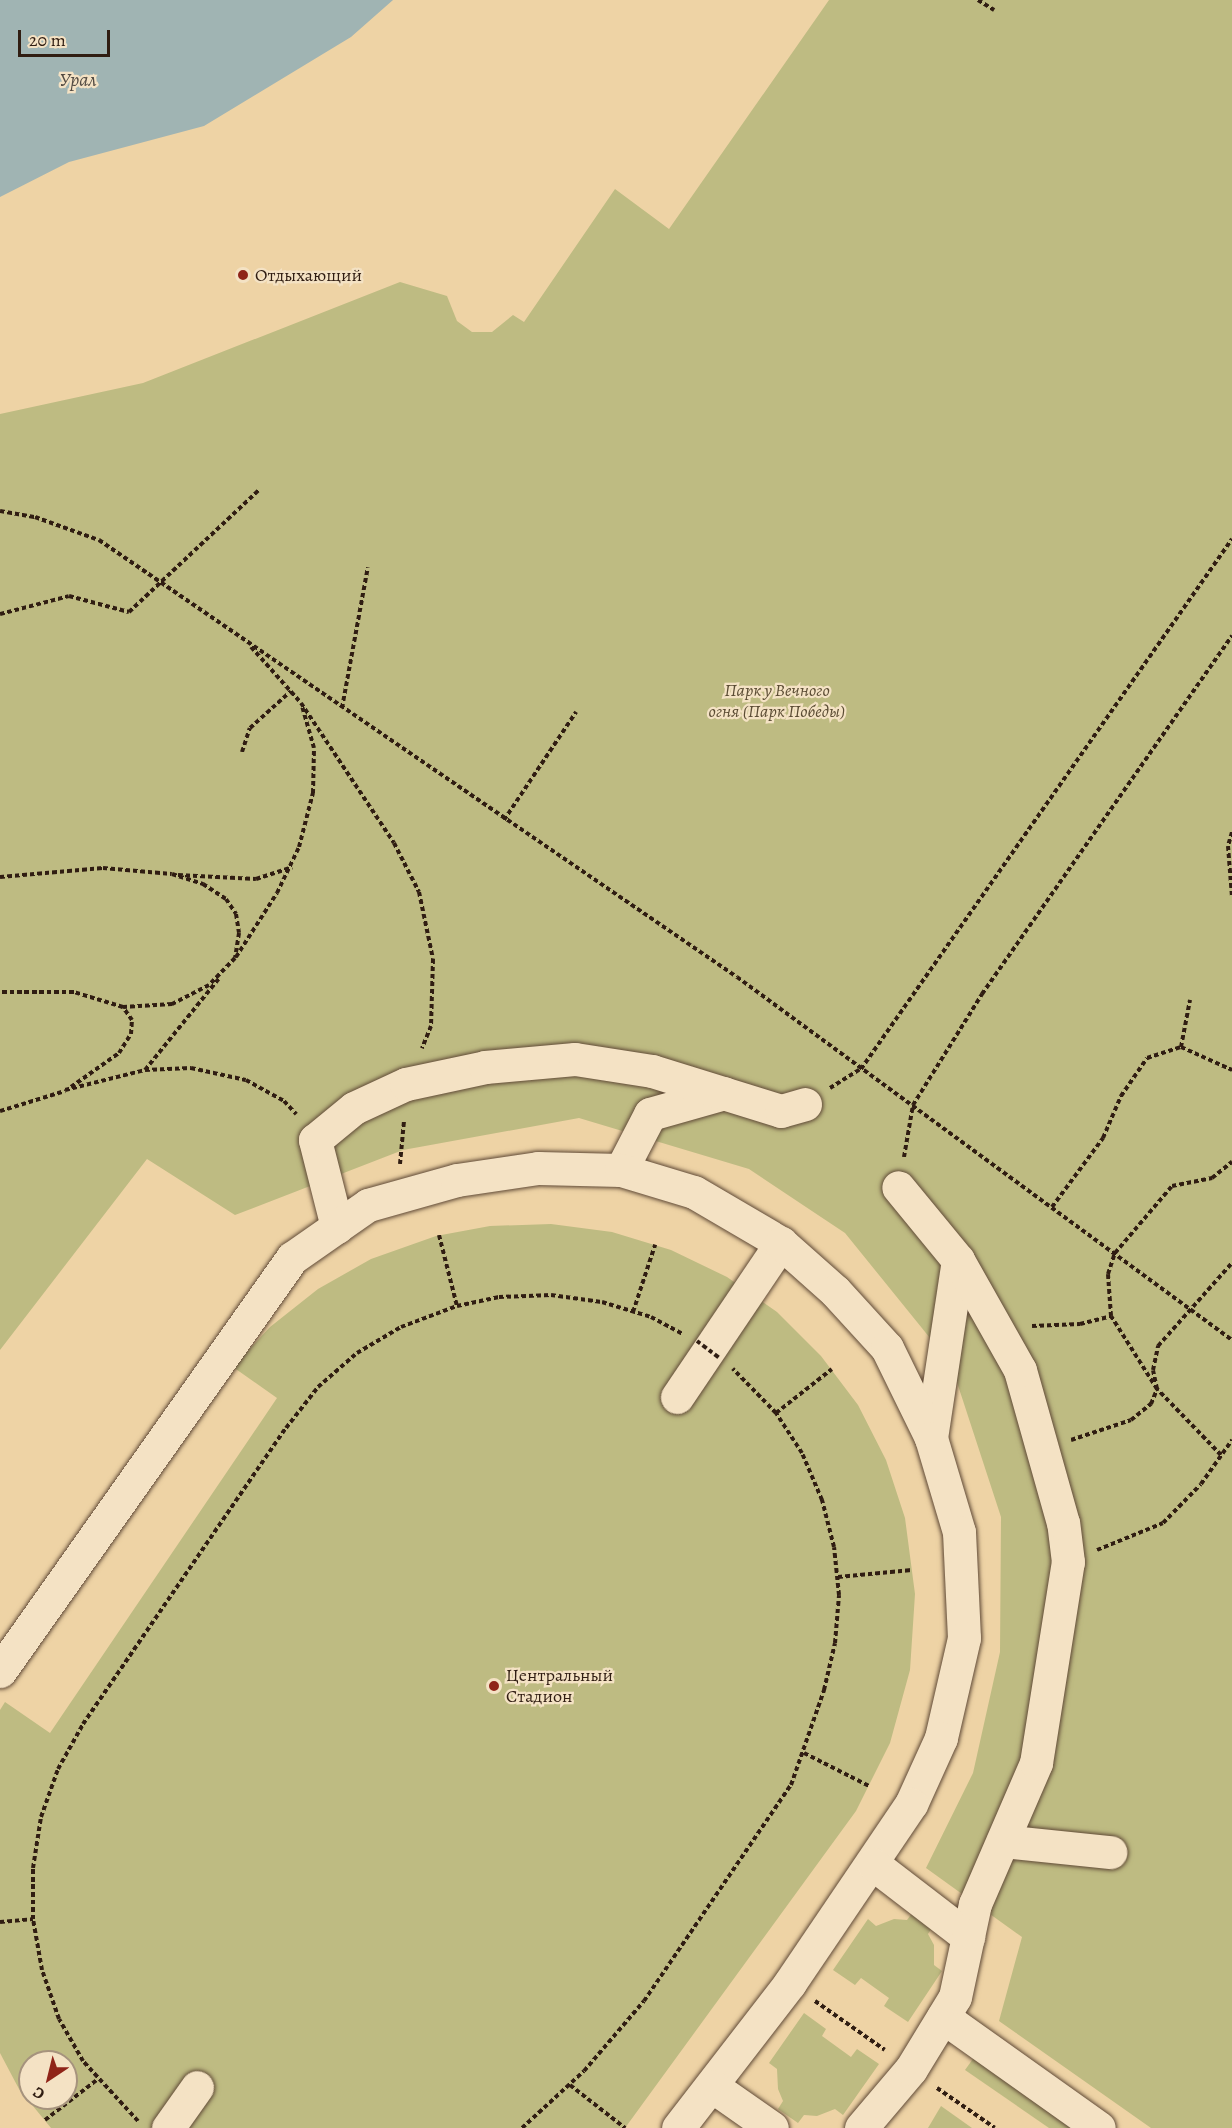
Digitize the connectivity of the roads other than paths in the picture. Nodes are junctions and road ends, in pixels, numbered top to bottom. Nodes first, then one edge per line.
1 (724, 1093) junction
2 (805, 1104) road end
3 (621, 1170) junction
4 (898, 1187) road end
5 (337, 1227) junction
6 (781, 1243) junction
7 (958, 1260) junction
8 (677, 1397) dead end
9 (931, 1438) junction
10 (0, 1671) edge
11 (1003, 1840) junction
12 (1110, 1852) dead end
13 (873, 1864) junction
14 (968, 1937) junction
15 (943, 2017) junction
16 (712, 2086) junction
17 (197, 2087) dead end
18 (871, 2125) edge
19 (168, 2128) edge
20 (678, 2128) edge
21 (772, 2128) edge
22 (1099, 2128) edge

1 - 2 lane
1 - 3 lane
1 - 5 lane
3 - 5 lane
3 - 6 lane
4 - 7 lane
5 - 10 lane
6 - 8 lane
6 - 9 lane
7 - 9 lane
7 - 11 lane
9 - 13 lane
11 - 12 lane
11 - 14 lane
13 - 14 lane
13 - 16 lane
14 - 15 lane
15 - 18 lane
15 - 22 lane
16 - 20 lane
16 - 21 lane
17 - 19 lane

